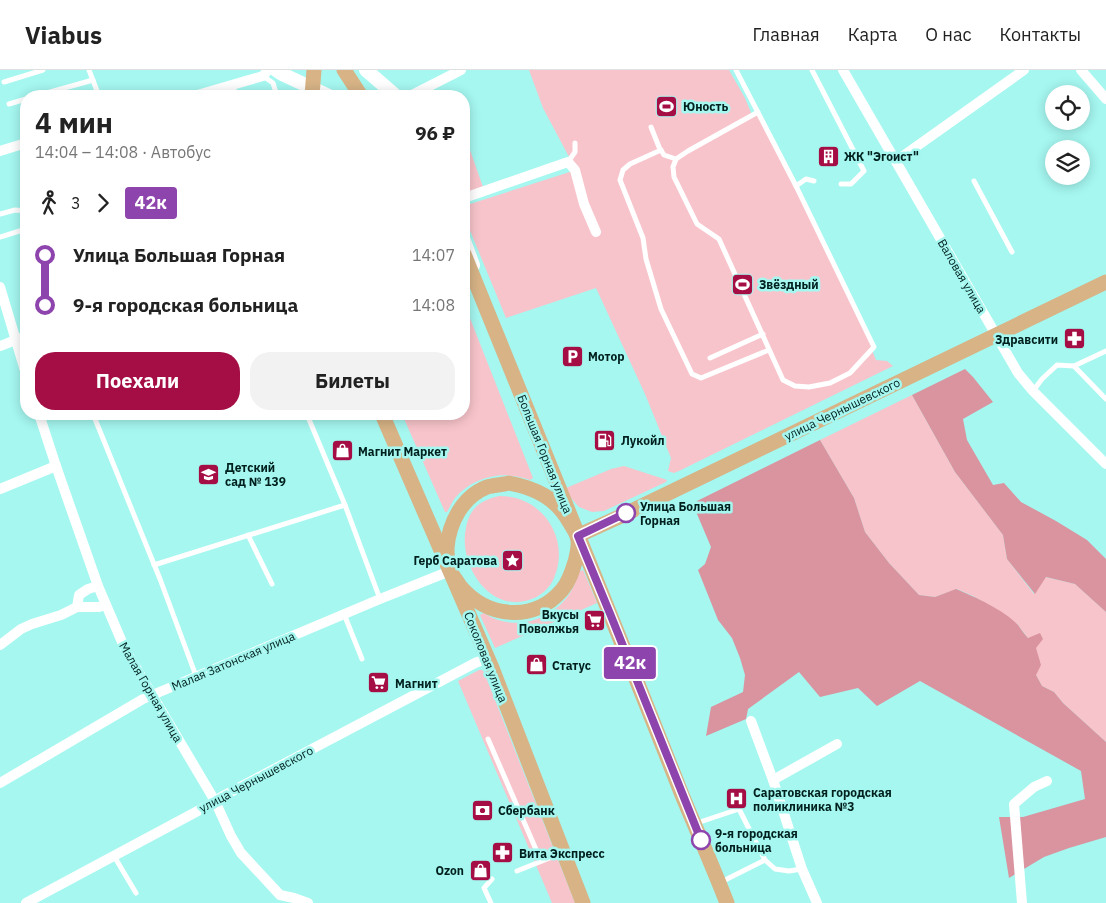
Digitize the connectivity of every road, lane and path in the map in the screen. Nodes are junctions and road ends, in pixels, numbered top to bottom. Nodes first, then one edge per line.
1 (43, 70) edge
2 (90, 70) edge
3 (276, 70) edge
4 (314, 70) edge
5 (344, 70) edge
6 (366, 70) edge
7 (461, 70) edge
8 (736, 70) edge
9 (812, 70) edge
10 (843, 70) edge
11 (1024, 70) edge
12 (1081, 70) edge
13 (265, 73) edge
14 (93, 80) junction
15 (4, 82) dead end
16 (232, 86) junction
17 (57, 90) edge
18 (97, 90) edge
19 (217, 90) edge
20 (234, 90) edge
21 (275, 90) edge
22 (309, 90) edge
23 (312, 90) edge
24 (357, 90) edge
25 (389, 90) edge
26 (422, 90) edge
27 (1106, 99) edge
28 (20, 101) edge
29 (9, 104) dead end
30 (758, 112) junction
31 (651, 127) dead end
32 (575, 142) dead end
33 (20, 146) edge
34 (661, 150) junction
35 (0, 151) edge
36 (676, 159) junction
37 (568, 162) junction
38 (896, 162) junction
39 (814, 181) dead end
40 (974, 182) dead end
41 (841, 184) dead end
42 (796, 186) junction
43 (470, 196) edge
44 (20, 210) edge
45 (0, 214) edge
46 (20, 231) edge
47 (596, 232) dead end
48 (0, 237) edge
49 (1012, 252) dead end
50 (470, 256) edge
51 (470, 268) edge
52 (1106, 282) edge
53 (0, 287) edge
54 (762, 334) junction
55 (996, 336) junction
56 (20, 339) edge
57 (16, 341) junction
58 (0, 346) edge
59 (769, 350) junction
60 (1106, 351) edge
61 (20, 354) edge
62 (710, 358) dead end
63 (1074, 366) junction
64 (1033, 391) junction
65 (1106, 399) edge
66 (41, 420) edge
67 (95, 420) edge
68 (309, 420) edge
69 (385, 420) edge
70 (1106, 464) edge
71 (56, 466) junction
72 (0, 489) edge
73 (345, 505) junction
74 (582, 534) junction
75 (248, 535) junction
76 (154, 565) junction
77 (450, 571) junction
78 (272, 584) dead end
79 (98, 586) junction
80 (380, 598) junction
81 (106, 606) junction
82 (77, 607) junction
83 (344, 614) junction
84 (0, 645) edge
85 (488, 658) junction
86 (362, 660) dead end
87 (197, 677) junction
88 (152, 695) junction
89 (751, 721) dead end
90 (488, 739) dead end
91 (837, 744) dead end
92 (773, 780) junction
93 (1047, 781) dead end
94 (0, 783) edge
95 (215, 801) junction
96 (694, 824) junction
97 (563, 853) junction
98 (114, 856) junction
99 (765, 860) junction
100 (541, 861) junction
101 (802, 869) junction
102 (517, 871) dead end
103 (492, 879) dead end
104 (719, 882) junction
105 (136, 893) dead end
106 (281, 899) edge
107 (26, 903) edge
108 (308, 903) edge
109 (491, 903) edge
110 (582, 903) edge
111 (727, 903) edge
112 (817, 903) edge
113 (1022, 903) edge

1 - 15 lane
2 - 14 lane
3 - 22 street
4 - 23 main road
5 - 24 main road
6 - 25 street
7 - 26 street
8 - 30 lane
9 - 41 lane
10 - 38 street, Валовая улица
11 - 38 street
12 - 27 street
13 - 16 street
13 - 21 lane
14 - 17 lane
14 - 18 lane
16 - 19 street
16 - 20 lane
28 - 29 lane
30 - 36 lane
30 - 42 lane
31 - 34 lane
32 - 37 lane
33 - 35 street
34 - 36 lane
34 - 59 lane
36 - 54 lane
37 - 43 street
37 - 47 street
38 - 55 street, Валовая улица
39 - 42 lane
40 - 49 lane
42 - 59 lane
44 - 45 lane
46 - 48 lane
50 - 74 street
51 - 74 main road, Большая Горная улица
52 - 55 main road, улица Чернышевского
53 - 57 street
54 - 59 lane
54 - 62 lane
55 - 64 street, Валовая улица
55 - 74 main road, улица Чернышевского
56 - 57 street
57 - 58 street
57 - 61 street
60 - 63 lane
63 - 64 lane
63 - 65 lane
64 - 70 street, Валовая улица
66 - 71 street, Малая Горная улица
67 - 76 lane
68 - 73 lane
69 - 77 main road, Соколовая улица
71 - 72 street
71 - 79 street, Малая Горная улица
73 - 75 lane
73 - 80 lane
74 - 77 main road
74 - 77 main road
74 - 96 main road, Большая Горная улица
75 - 76 lane
75 - 78 lane
76 - 87 lane
77 - 80 street, Малая Затонская улица
77 - 85 main road, Соколовая улица
79 - 81 street, Малая Горная улица
79 - 82 street
80 - 83 street, Малая Затонская улица
81 - 82 street
81 - 88 street, Малая Горная улица
82 - 84 street
83 - 86 lane
83 - 87 street, Малая Затонская улица
85 - 95 street, улица Чернышевского
85 - 97 main road, Соколовая улица
87 - 88 street, Малая Затонская улица
88 - 94 street, Малая Затонская улица
88 - 95 street, Малая Горная улица
89 - 92 street
90 - 100 lane
91 - 92 street
92 - 101 street
93 - 113 street
95 - 98 street, улица Чернышевского
95 - 106 street, Малая Горная улица
96 - 99 lane
96 - 104 main road, Большая Горная улица
97 - 100 lane
97 - 110 main road, Соколовая улица
98 - 105 lane
98 - 107 street, улица Чернышевского
99 - 101 lane
99 - 104 lane
100 - 102 lane
101 - 112 street
103 - 109 lane
104 - 111 main road, Большая Горная улица
106 - 108 street, Малая Горная улица

